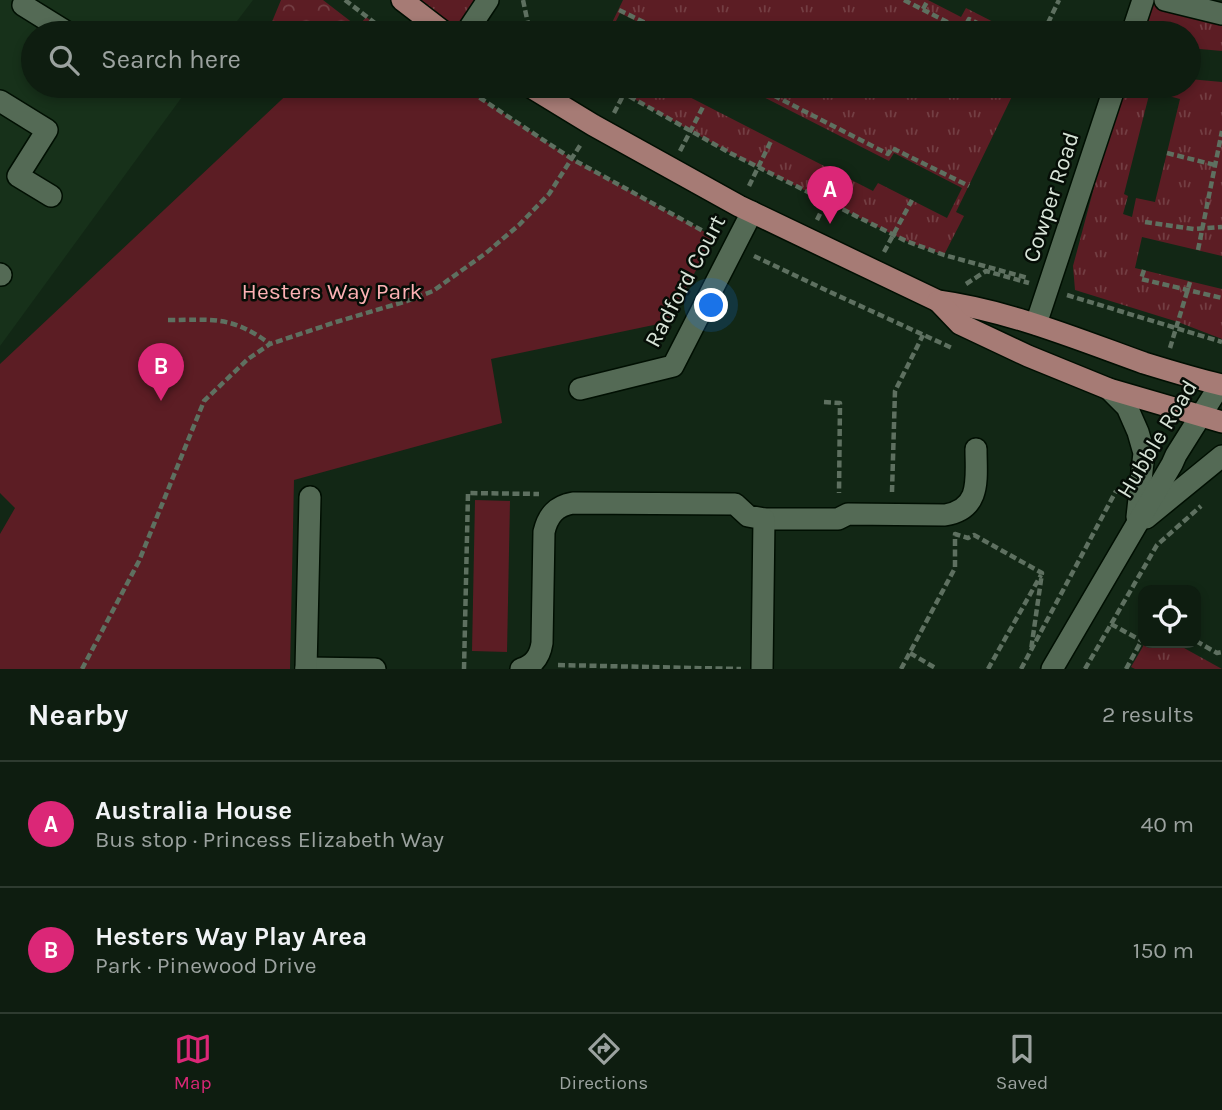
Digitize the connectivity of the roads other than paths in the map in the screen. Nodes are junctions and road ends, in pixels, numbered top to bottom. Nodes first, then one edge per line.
1 (402, 0) edge
2 (488, 0) edge
3 (1143, 0) edge
4 (1165, 0) edge
5 (23, 5) dead end
6 (1222, 14) edge
7 (49, 21) edge
8 (430, 21) edge
9 (474, 21) edge
10 (1136, 21) edge
11 (549, 98) edge
12 (1111, 98) edge
13 (0, 101) edge
14 (51, 196) dead end
15 (745, 209) junction
16 (938, 301) junction
17 (1036, 324) junction
18 (1222, 387) edge
19 (580, 389) dead end
20 (1109, 389) junction
21 (1201, 416) junction
22 (1222, 422) edge
23 (976, 449) dead end
24 (1222, 456) edge
25 (310, 497) dead end
26 (764, 519) junction
27 (1136, 526) junction
28 (306, 669) edge
29 (374, 669) edge
30 (521, 669) edge
31 (762, 669) edge
32 (1052, 669) edge

1 - 8 main road
2 - 9 street
3 - 10 street
4 - 6 street
5 - 7 street
11 - 15 main road
12 - 17 street, Cowper Road
13 - 14 street
15 - 16 main road
15 - 19 street, Radford Court
16 - 17 main road
16 - 20 main road
17 - 18 main road
18 - 21 street, Hubble Road
20 - 21 main road
20 - 27 street, Hubble Road
21 - 22 main road
21 - 27 street, Hubble Road
23 - 26 street
24 - 27 street, Hubble Road
25 - 28 street
26 - 30 street
26 - 31 street
27 - 32 street, Hubble Road
28 - 29 street

